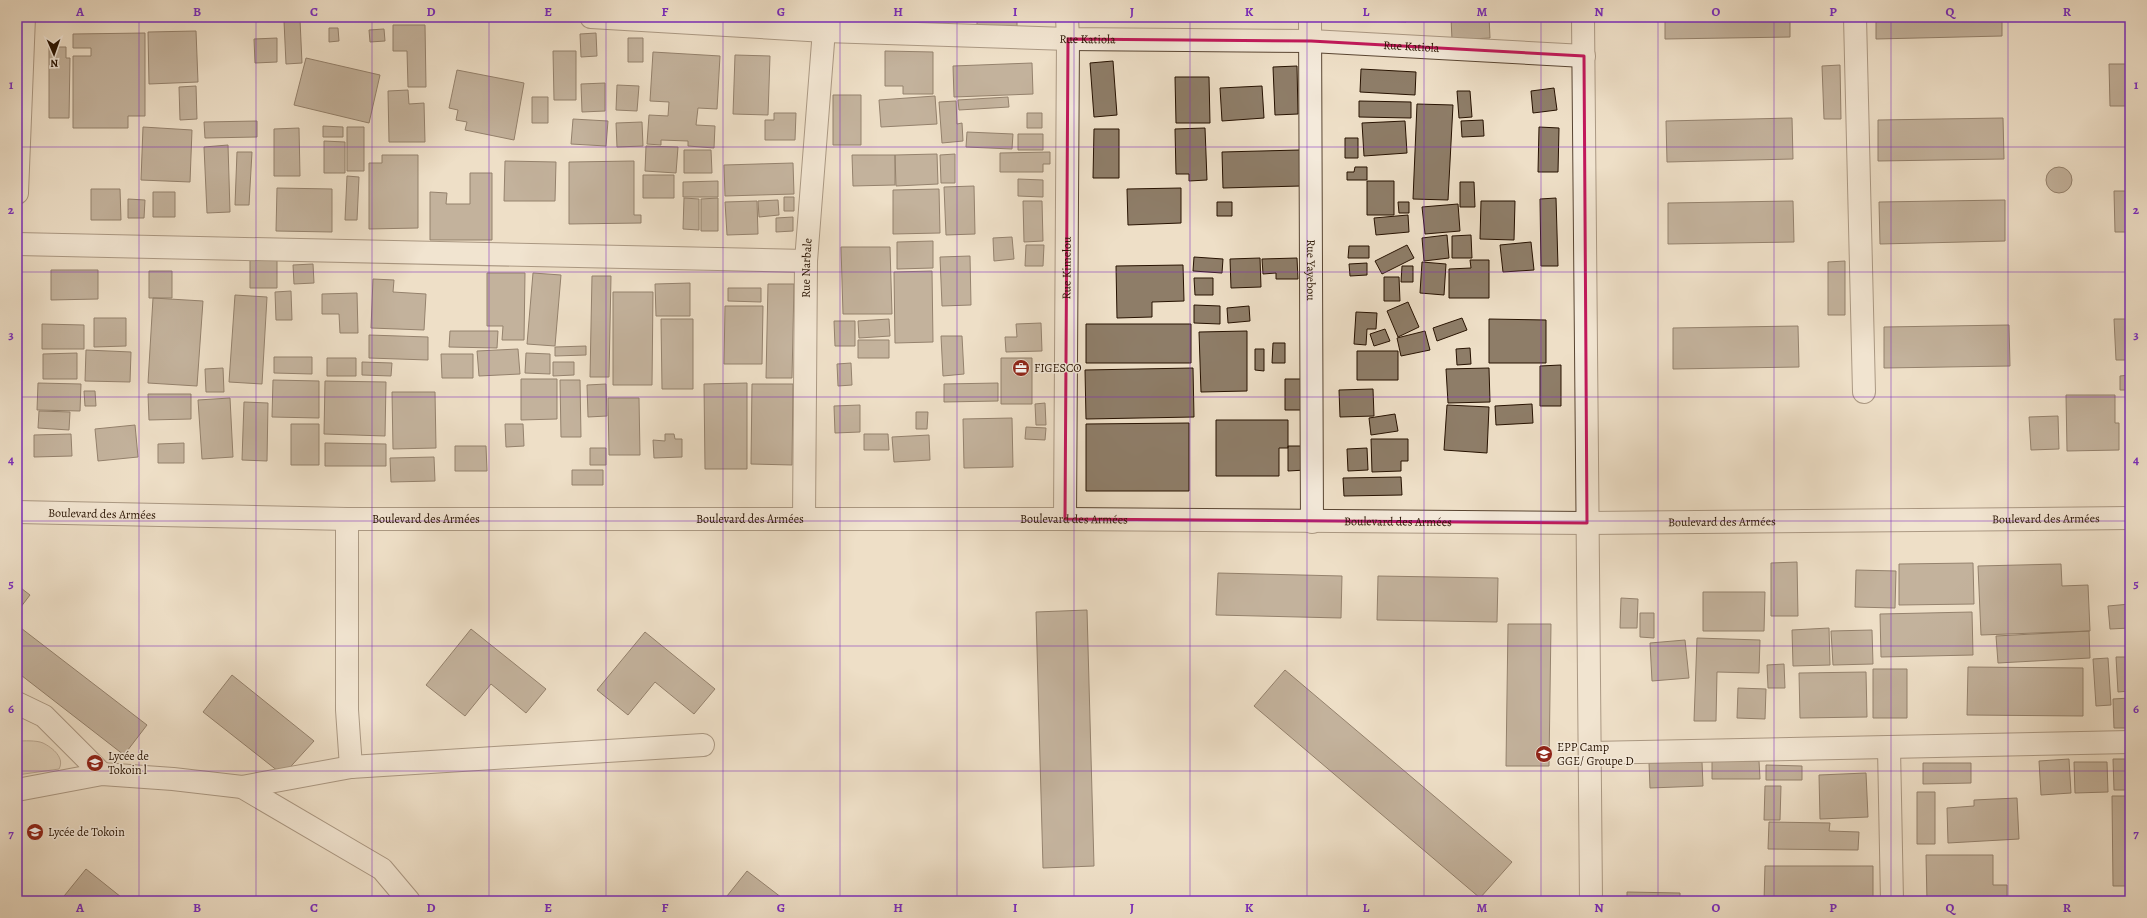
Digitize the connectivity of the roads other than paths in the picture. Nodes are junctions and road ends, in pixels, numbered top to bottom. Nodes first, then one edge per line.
1 (24, 17) edge
2 (591, 17) edge
3 (1067, 17) edge
4 (1310, 17) edge
5 (1583, 17) edge
6 (1855, 17) edge
7 (825, 24) edge
8 (1068, 38) junction
9 (1311, 41) junction
10 (1584, 56) junction
11 (17, 193) edge
12 (17, 244) edge
13 (806, 261) junction
14 (1864, 392) dead end
15 (17, 512) edge
16 (2130, 518) edge
17 (347, 519) junction
18 (804, 519) junction
19 (1065, 520) junction
20 (1312, 522) junction
21 (1587, 523) junction
22 (17, 703) edge
23 (2130, 742) edge
24 (703, 746) dead end
25 (1889, 748) junction
26 (1590, 753) junction
27 (351, 767) junction
28 (102, 774) junction
29 (242, 788) junction
30 (17, 790) edge
31 (409, 901) edge
32 (1591, 901) edge
33 (1892, 901) edge

1 - 11 street
2 - 7 street, Rue Katiola
3 - 8 street, Rue Kimelou
4 - 9 street, Rue Yayebou
5 - 10 street
6 - 14 street
7 - 8 street, Rue Katiola
7 - 13 street, Rue Narbale
8 - 9 street, Rue Katiola
8 - 19 street, Rue Kimelou
9 - 10 street, Rue Katiola
9 - 20 street, Rue Yayebou
10 - 21 street
12 - 13 street
13 - 18 street, Rue Narbale
15 - 17 street, Boulevard des Armées
16 - 21 street, Boulevard des Armées
17 - 18 street, Boulevard des Armées
17 - 27 street
18 - 19 street, Boulevard des Armées
19 - 20 street, Boulevard des Armées
20 - 21 street, Boulevard des Armées
21 - 26 street
22 - 28 street
23 - 25 street
24 - 27 street
25 - 26 street
25 - 33 street
26 - 32 street
27 - 29 street
28 - 29 street
28 - 30 street
29 - 31 street

